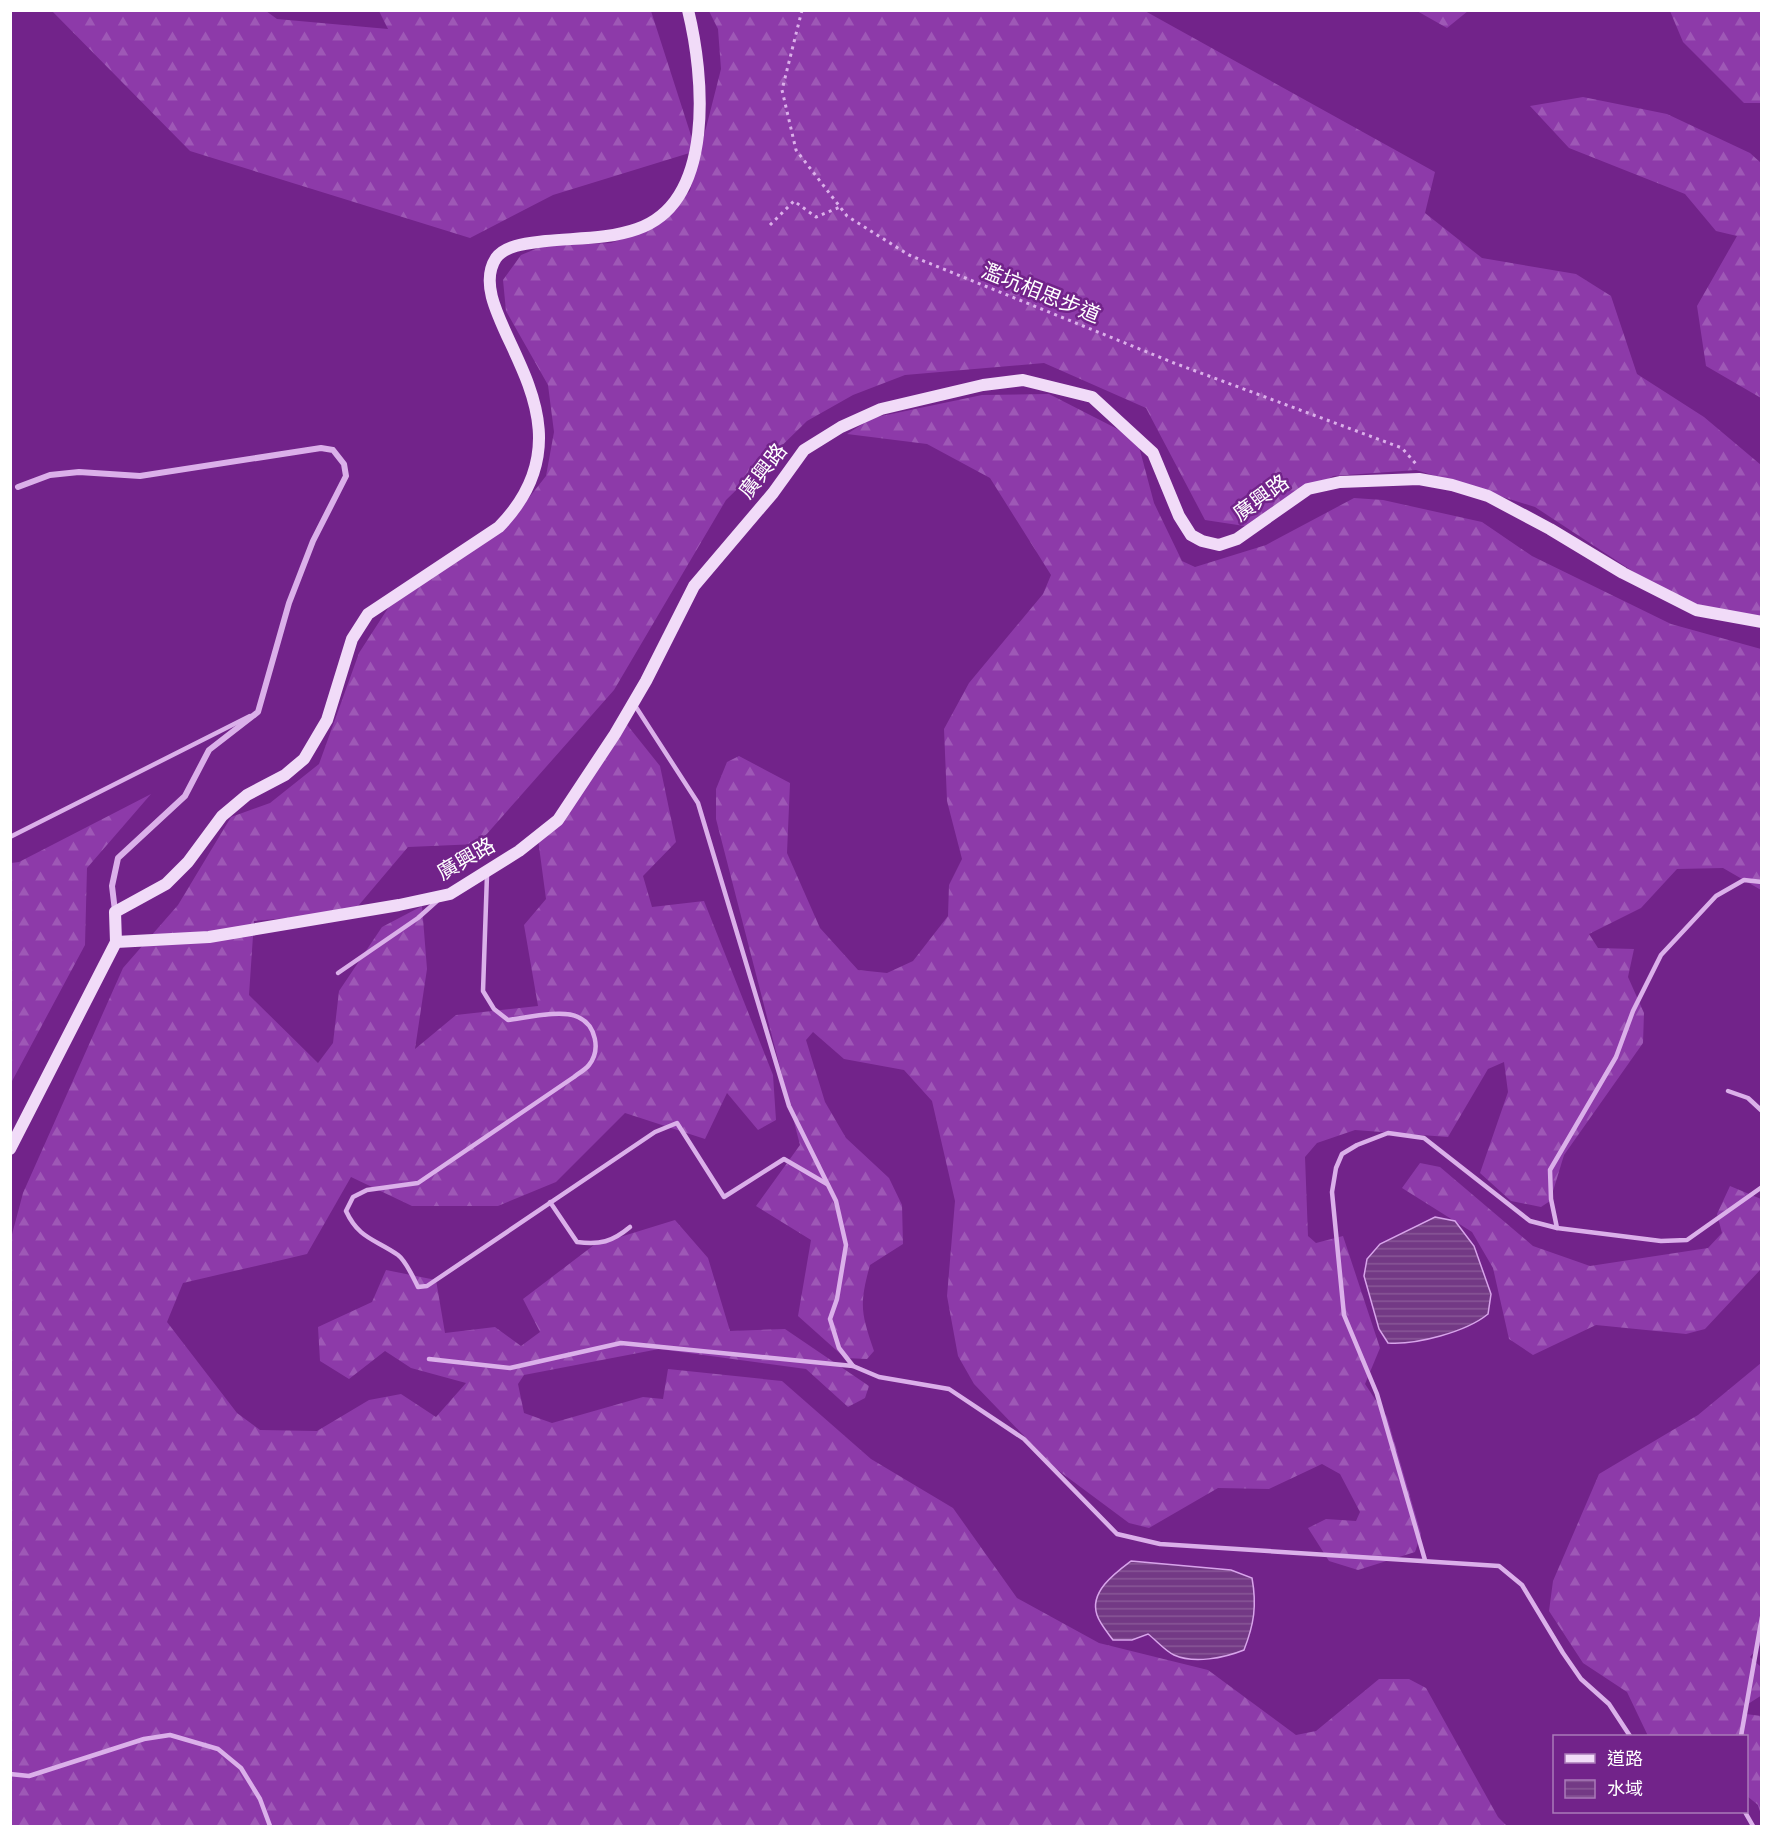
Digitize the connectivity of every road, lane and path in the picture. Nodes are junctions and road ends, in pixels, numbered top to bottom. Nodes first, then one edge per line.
1 (688, 10) edge
2 (802, 10) edge
3 (840, 207) junction
4 (770, 225) dead end
5 (1431, 482) junction
6 (18, 487) dead end
7 (1761, 622) edge
8 (633, 703) junction
9 (258, 712) junction
10 (10, 837) edge
11 (487, 871) junction
12 (1761, 882) edge
13 (444, 895) junction
14 (115, 912) junction
15 (116, 942) junction
16 (338, 973) dead end
17 (1728, 1091) dead end
18 (1761, 1111) edge
19 (10, 1149) edge
20 (827, 1184) junction
21 (1761, 1186) edge
22 (550, 1202) junction
23 (630, 1227) dead end
24 (1557, 1228) junction
25 (429, 1359) dead end
26 (853, 1366) junction
27 (1425, 1560) junction
28 (1761, 1617) edge
29 (1629, 1735) edge
30 (1741, 1735) edge
31 (10, 1774) edge
32 (1746, 1813) edge
33 (270, 1827) edge
34 (1753, 1827) edge

1 - 14 street
2 - 3 path, 濫坑相思步道
3 - 4 path
3 - 5 path, 濫坑相思步道
5 - 7 street, 廣興路
5 - 8 street, 廣興路
6 - 9 street
8 - 11 street, 廣興路
8 - 20 lane
9 - 10 lane
9 - 14 street
11 - 13 street, 廣興路
11 - 22 lane
12 - 24 lane
13 - 15 street, 廣興路
13 - 16 lane
14 - 15 street
15 - 19 street
17 - 18 lane
20 - 22 lane
20 - 26 lane
21 - 24 lane
22 - 23 lane
24 - 27 lane
25 - 26 lane
26 - 27 lane
27 - 29 lane
28 - 30 lane
31 - 33 lane
32 - 34 lane

